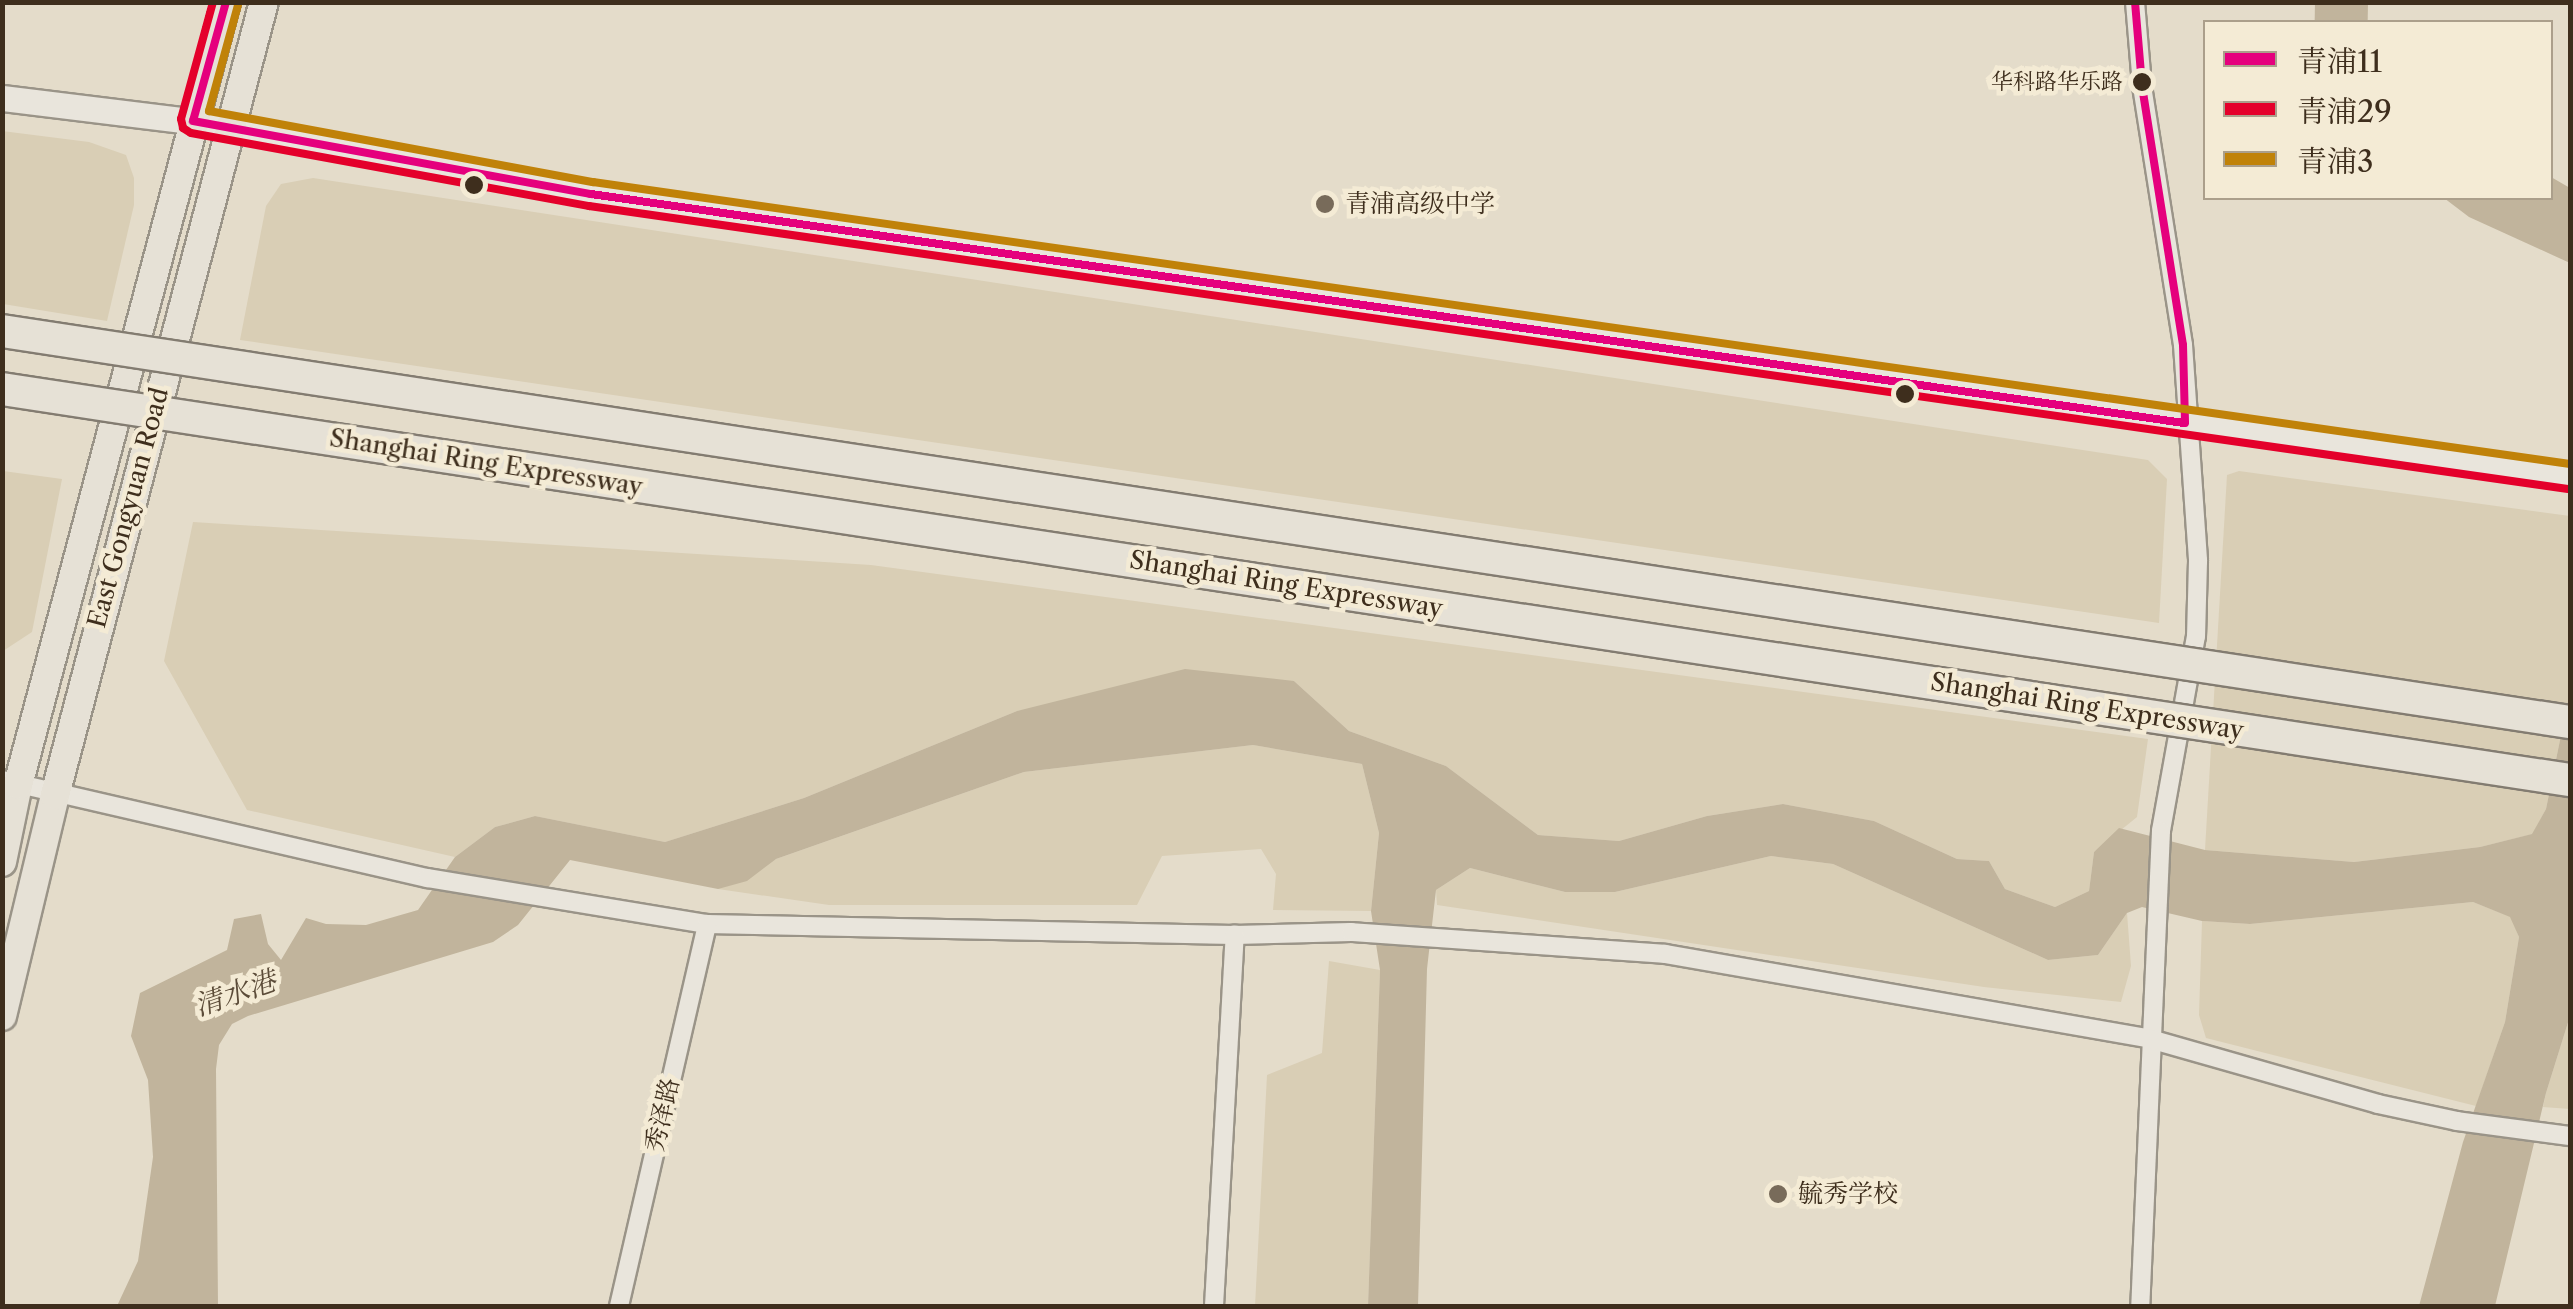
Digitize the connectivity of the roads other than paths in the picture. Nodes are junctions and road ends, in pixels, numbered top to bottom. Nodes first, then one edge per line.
1 (226, 2) edge
2 (264, 2) edge
3 (2134, 2) edge
4 (2, 98) edge
5 (194, 121) junction
6 (228, 126) junction
7 (2, 332) edge
8 (2, 389) edge
9 (2186, 424) junction
10 (2570, 477) edge
11 (2570, 722) edge
12 (2570, 780) edge
13 (10, 782) edge
14 (50, 794) junction
15 (2, 862) edge
16 (707, 924) junction
17 (1235, 935) junction
18 (2, 1016) edge
19 (2150, 1039) junction
20 (2570, 1136) edge
21 (618, 1306) edge
22 (1214, 1306) edge
23 (2140, 1306) edge

1 - 5 main road, East Gongyuan Road
2 - 6 main road, East Gongyuan Road
3 - 9 street
4 - 5 street
5 - 6 street
5 - 13 main road, East Gongyuan Road
6 - 9 street
6 - 14 main road, East Gongyuan Road
7 - 11 highway, bridge
8 - 12 highway, Shanghai Ring Expressway, bridge
9 - 10 street
9 - 19 street
13 - 14 street
13 - 15 main road, East Gongyuan Road
14 - 16 street
14 - 18 main road, East Gongyuan Road
16 - 17 street
16 - 21 street, 秀泽路
17 - 19 street
17 - 22 street
19 - 20 street
19 - 23 street

